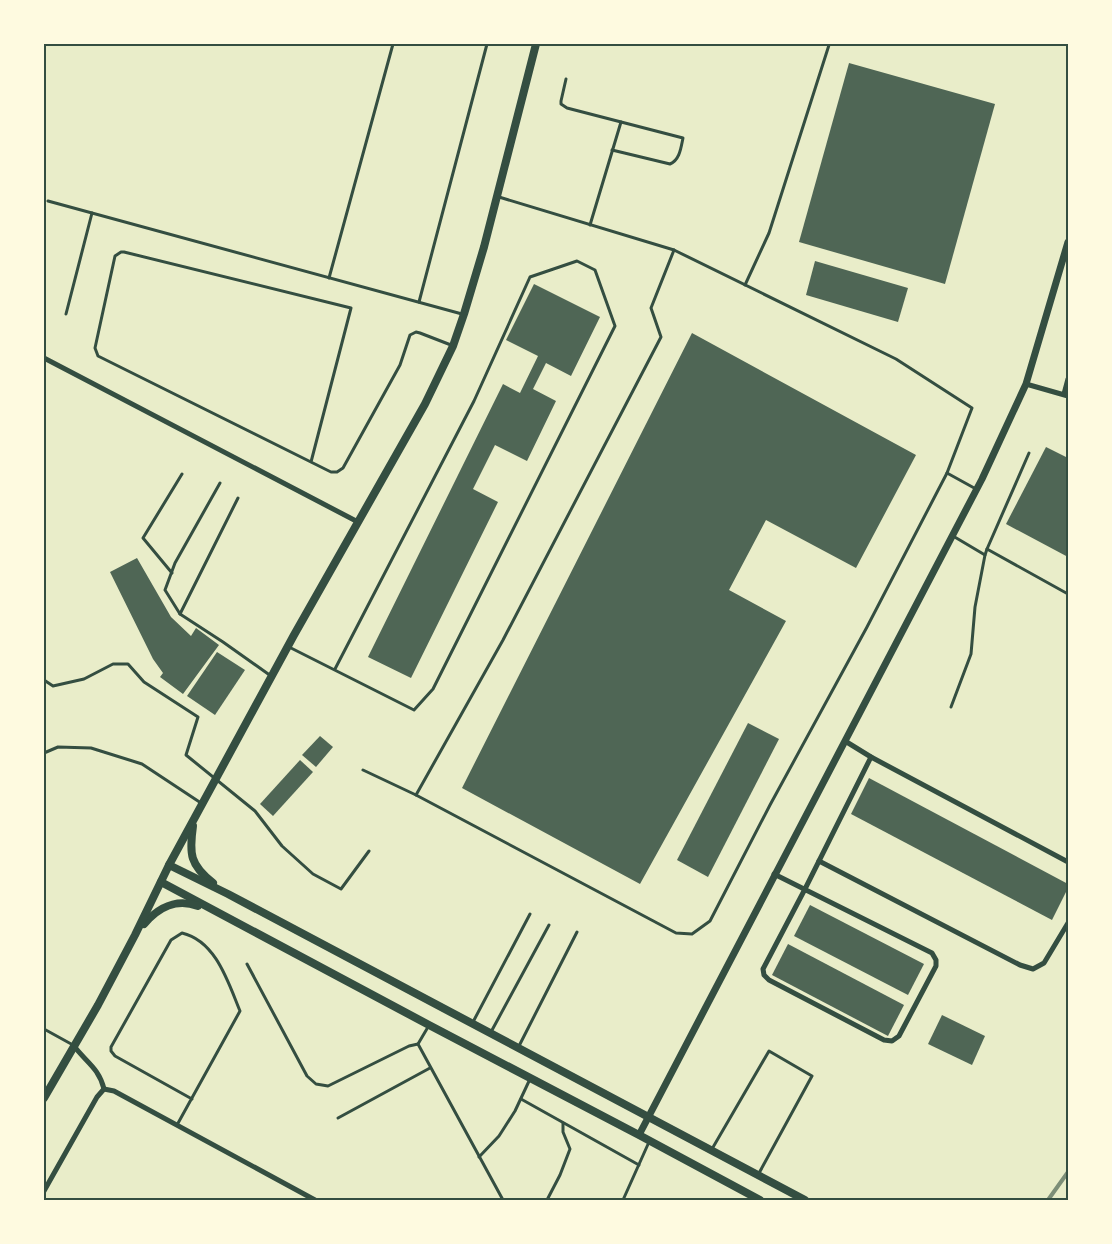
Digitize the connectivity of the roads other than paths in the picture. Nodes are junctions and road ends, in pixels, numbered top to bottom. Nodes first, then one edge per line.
1 (393, 44) edge
2 (487, 44) edge
3 (536, 44) edge
4 (829, 45) edge
5 (566, 79) dead end
6 (621, 122) junction
7 (612, 150) junction
8 (497, 196) junction
9 (48, 201) dead end
10 (92, 213) junction
11 (590, 225) junction
12 (1068, 242) edge
13 (674, 250) junction
14 (329, 278) junction
15 (745, 285) junction
16 (419, 302) junction
17 (66, 314) dead end
18 (464, 314) junction
19 (453, 346) junction
20 (44, 358) edge
21 (1068, 379) edge
22 (1026, 384) junction
23 (1066, 395) edge
24 (1029, 453) dead end
25 (311, 462) junction
26 (947, 473) junction
27 (182, 474) dead end
28 (220, 483) dead end
29 (976, 489) junction
30 (238, 498) dead end
31 (358, 522) junction
32 (952, 535) junction
33 (987, 549) junction
34 (985, 555) junction
35 (172, 573) junction
36 (1068, 594) edge
37 (180, 614) junction
38 (288, 646) junction
39 (335, 669) junction
40 (273, 677) junction
41 (44, 680) edge
42 (951, 707) dead end
43 (845, 741) junction
44 (44, 753) edge
45 (871, 757) junction
46 (363, 770) dead end
47 (216, 780) junction
48 (416, 795) junction
49 (203, 804) junction
50 (194, 820) junction
51 (369, 851) dead end
52 (819, 861) junction
53 (1068, 862) edge
54 (169, 865) junction
55 (774, 874) junction
56 (161, 882) junction
57 (805, 890) junction
58 (228, 894) junction
59 (530, 914) dead end
60 (224, 915) junction
61 (1068, 923) edge
62 (549, 925) dead end
63 (577, 932) dead end
64 (135, 935) junction
65 (248, 964) dead end
66 (472, 1023) junction
67 (429, 1025) junction
68 (44, 1029) edge
69 (490, 1033) junction
70 (418, 1044) junction
71 (74, 1046) junction
72 (518, 1048) junction
73 (430, 1068) junction
74 (531, 1078) junction
75 (104, 1089) junction
76 (44, 1098) edge
77 (192, 1099) junction
78 (521, 1099) junction
79 (647, 1117) junction
80 (338, 1118) dead end
81 (563, 1123) junction
82 (177, 1125) junction
83 (639, 1135) junction
84 (649, 1141) junction
85 (712, 1151) junction
86 (479, 1157) junction
87 (639, 1165) junction
88 (758, 1175) junction
89 (44, 1191) edge
90 (315, 1200) edge
91 (503, 1200) edge
92 (547, 1200) edge
93 (623, 1200) edge
94 (760, 1200) edge
95 (805, 1200) edge

1 - 14 lane
2 - 16 lane
3 - 8 main road
4 - 15 lane
5 - 6 lane
6 - 7 lane
6 - 7 lane
7 - 11 lane
8 - 11 lane
8 - 18 main road
9 - 10 lane
10 - 14 lane
10 - 17 lane
11 - 13 lane
12 - 22 street
13 - 15 lane
13 - 48 lane
14 - 16 lane
15 - 26 lane
16 - 18 lane
18 - 19 main road
19 - 25 lane
19 - 31 main road
20 - 31 street
21 - 23 street
22 - 23 street
22 - 29 street
24 - 33 lane
25 - 25 lane
26 - 29 lane
26 - 48 lane
27 - 35 lane
28 - 35 lane
29 - 32 street
30 - 37 lane
31 - 38 main road
32 - 34 lane
32 - 43 street
33 - 34 lane
33 - 36 lane
34 - 42 lane
35 - 37 lane
37 - 40 lane
38 - 39 lane
38 - 40 main road
39 - 39 lane
40 - 47 main road
41 - 47 lane
43 - 45 street
43 - 55 street
44 - 49 lane
45 - 52 street
45 - 53 street
46 - 48 lane
47 - 49 main road
47 - 51 lane
49 - 50 main road
50 - 54 main road
50 - 58 main road
52 - 57 street
52 - 61 street
54 - 56 main road
54 - 58 main road
55 - 57 street
55 - 79 street
56 - 60 main road
56 - 64 main road
57 - 57 street
58 - 66 main road
59 - 66 lane
60 - 64 main road
60 - 67 main road
62 - 69 lane
63 - 72 lane
64 - 71 main road
65 - 70 lane
66 - 69 main road
67 - 70 lane
67 - 74 main road
68 - 71 lane
69 - 72 main road
70 - 73 lane
71 - 75 street
71 - 76 main road
72 - 79 main road
73 - 80 lane
73 - 86 lane
74 - 78 lane
74 - 83 main road
75 - 82 street
75 - 89 street
77 - 77 lane
77 - 82 lane
78 - 81 lane
78 - 86 lane
79 - 83 street
79 - 85 main road
81 - 87 lane
81 - 92 lane
82 - 90 street
83 - 84 main road
84 - 87 lane
84 - 94 main road
85 - 88 main road
85 - 88 lane
86 - 91 lane
87 - 93 lane
88 - 95 main road

